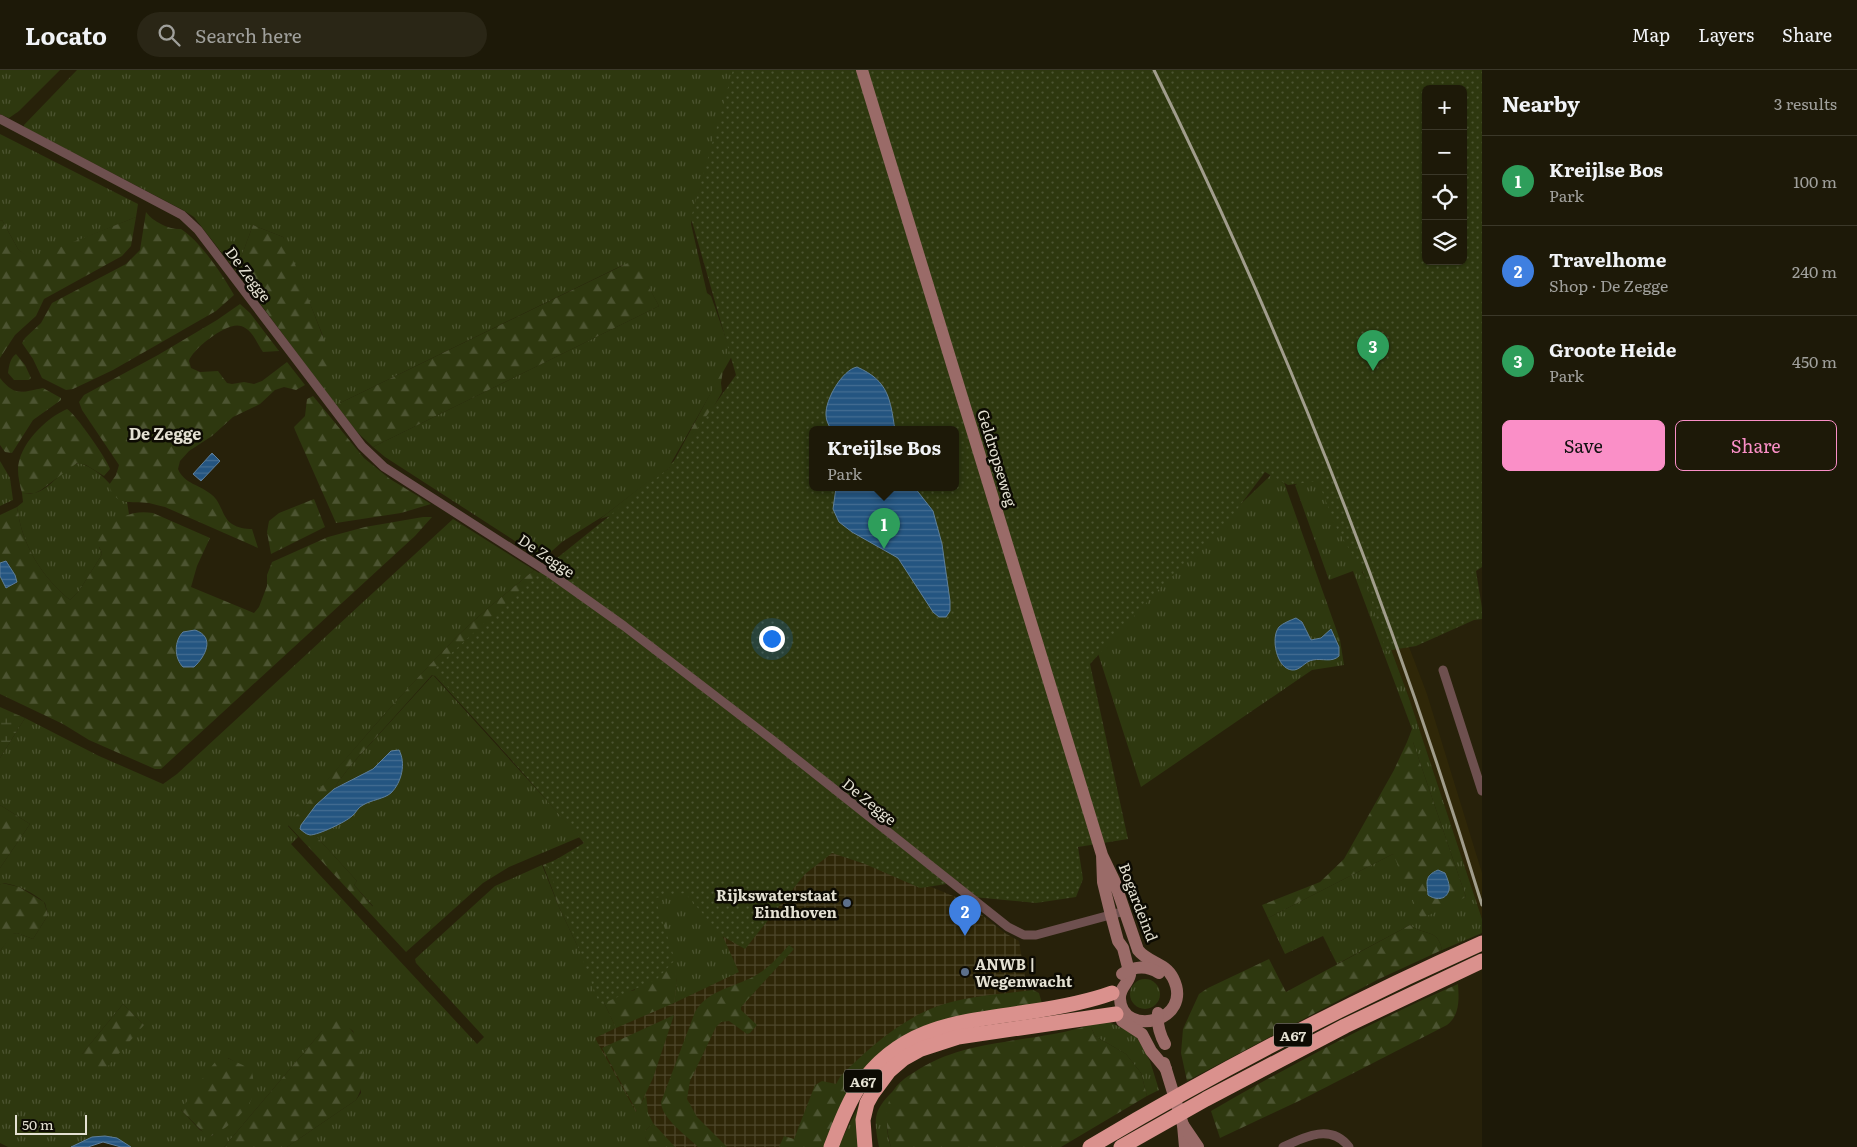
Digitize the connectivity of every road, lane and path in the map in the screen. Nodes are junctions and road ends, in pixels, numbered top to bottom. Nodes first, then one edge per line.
1 (862, 70) edge
2 (0, 119) edge
3 (1444, 670) dead end
4 (1482, 791) edge
5 (1102, 855) junction
6 (1125, 911) junction
7 (1111, 915) junction
8 (1482, 943) edge
9 (1482, 961) edge
10 (1127, 971) junction
11 (1172, 983) junction
12 (1116, 1006) junction
13 (1161, 1019) junction
14 (1141, 1025) junction
15 (1166, 1069) junction
16 (1152, 1120) junction
17 (1183, 1125) junction
18 (1090, 1146) edge
19 (831, 1147) edge
20 (865, 1147) edge
21 (1121, 1147) edge
22 (1185, 1147) edge
23 (1198, 1147) edge
24 (1283, 1147) edge
25 (1349, 1147) edge

1 - 5 main road, Geldropseweg
2 - 7 street, De Zegge
3 - 4 street
5 - 6 main road, Bogardeind
5 - 7 main road, Bogardeind
6 - 7 street, De Zegge
6 - 11 main road, Bogardeind
7 - 10 main road, Bogardeind
8 - 16 highway, A67
9 - 16 highway, A67
10 - 11 main road
10 - 12 main road
11 - 13 main road
12 - 14 main road
12 - 19 highway, A67
12 - 20 highway, A67
13 - 14 main road
13 - 15 main road
14 - 15 main road
15 - 17 main road
16 - 18 highway, A67
16 - 21 highway, A67
17 - 22 main road
17 - 23 main road
24 - 25 street

